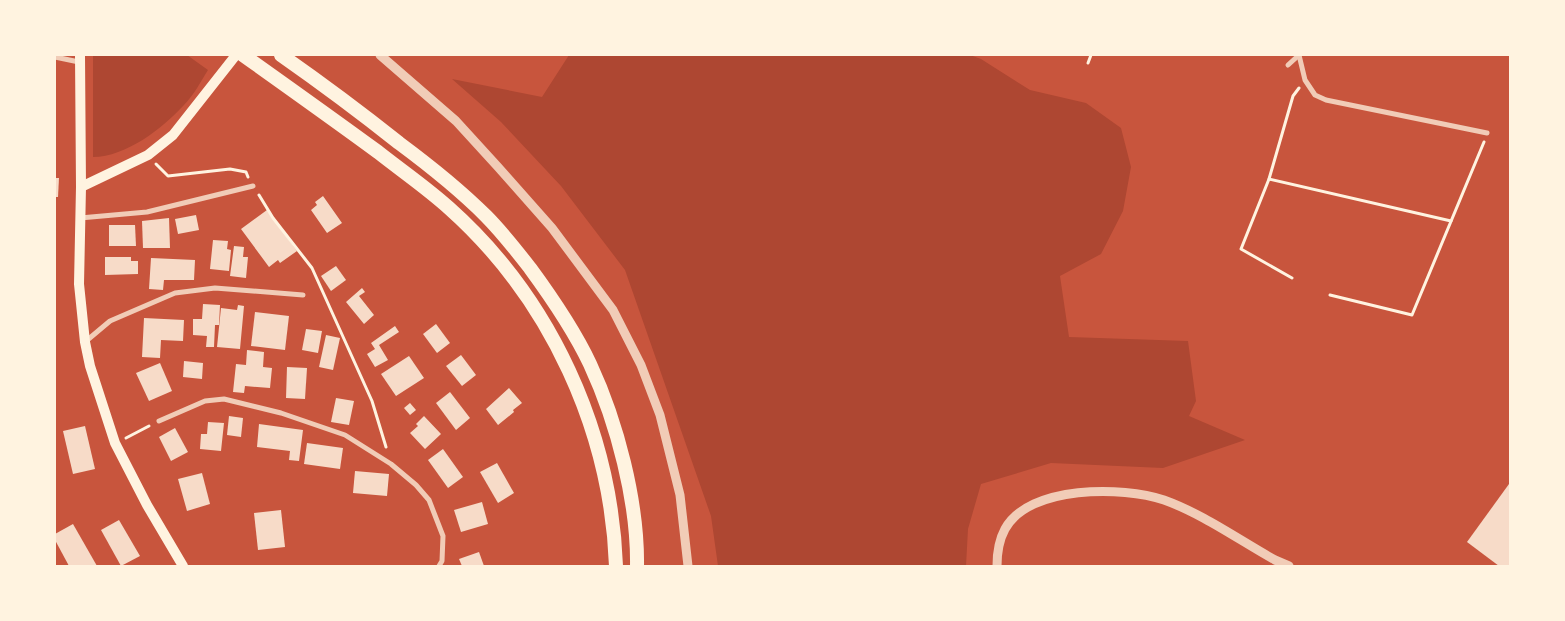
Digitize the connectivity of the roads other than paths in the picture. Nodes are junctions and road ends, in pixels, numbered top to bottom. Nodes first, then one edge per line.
1 (236, 55) edge
2 (242, 55) edge
3 (280, 55) edge
4 (380, 55) edge
5 (1299, 55) edge
6 (55, 57) edge
7 (79, 58) edge
8 (1288, 65) dead end
9 (1487, 134) road end
10 (253, 186) road end
11 (81, 187) junction
12 (80, 218) junction
13 (303, 296) dead end
14 (85, 342) junction
15 (159, 421) road end
16 (183, 566) edge
17 (439, 566) edge
18 (616, 566) edge
19 (637, 566) edge
20 (688, 566) edge
21 (997, 566) edge
22 (1289, 566) edge

1 - 11 main road
2 - 18 highway
3 - 19 highway
4 - 20 street
5 - 8 street
5 - 9 street
6 - 7 street
7 - 11 main road
10 - 12 street
11 - 12 main road
12 - 14 main road
13 - 14 street
14 - 16 main road
15 - 17 street
21 - 22 street

